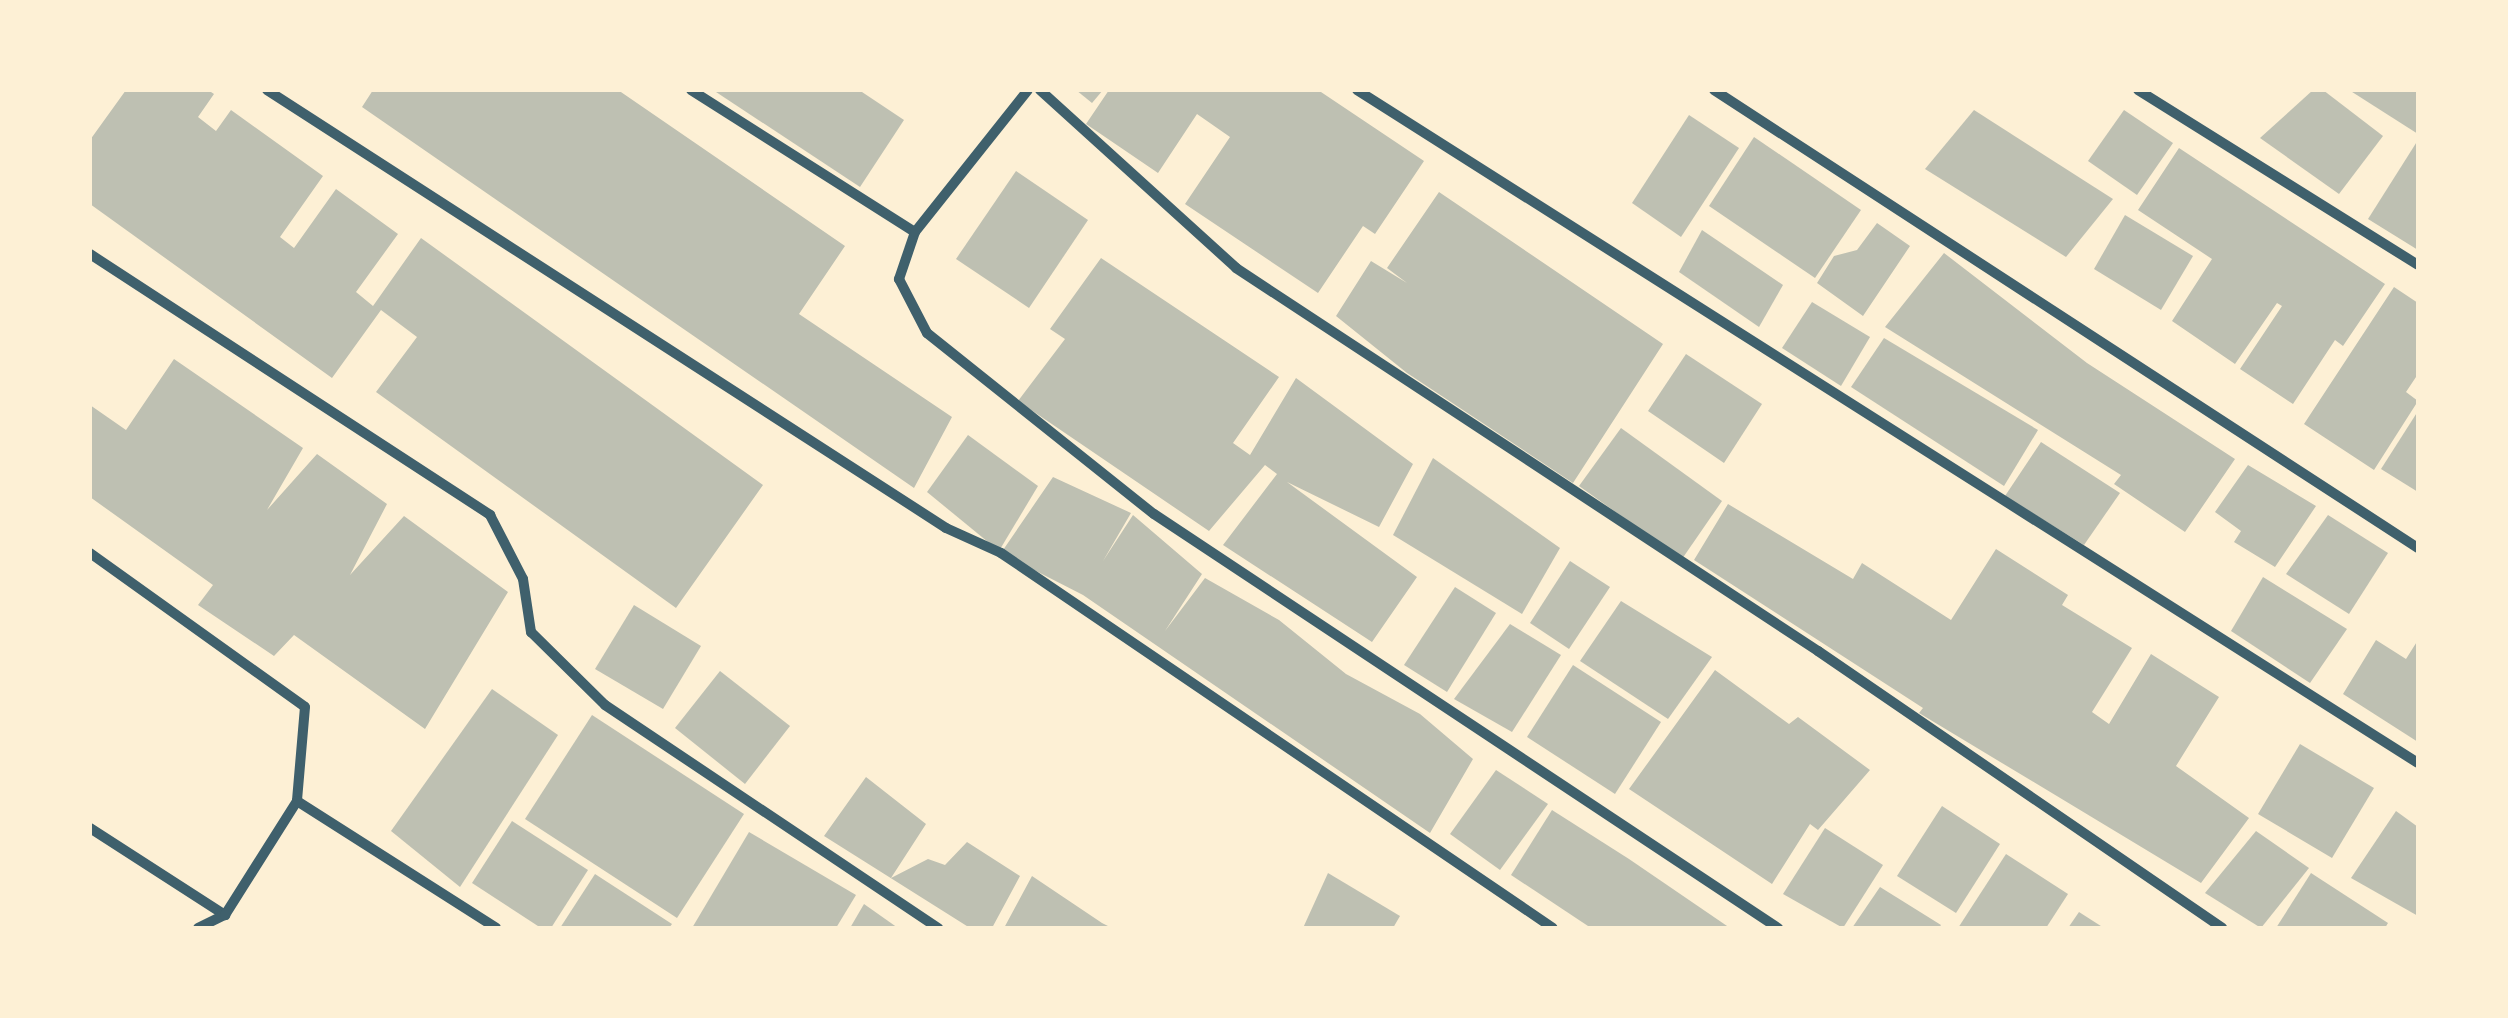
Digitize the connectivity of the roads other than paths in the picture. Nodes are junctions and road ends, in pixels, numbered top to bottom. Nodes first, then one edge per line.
1 (267, 90) edge
2 (690, 90) edge
3 (1028, 90) edge
4 (1040, 90) edge
5 (1357, 90) edge
6 (1714, 90) edge
7 (2138, 90) edge
8 (915, 232) junction
9 (90, 254) edge
10 (2418, 265) edge
11 (2418, 548) edge
12 (90, 553) edge
13 (2418, 764) edge
14 (297, 801) junction
15 (90, 828) edge
16 (225, 914) junction
17 (198, 928) edge
18 (496, 928) edge
19 (938, 928) edge
20 (1553, 928) edge
21 (1778, 928) edge
22 (2222, 928) edge

1 - 20 street
2 - 8 street
3 - 8 street
4 - 22 street
5 - 13 street
6 - 11 street
7 - 10 street
8 - 21 street
9 - 19 street
12 - 14 street
14 - 16 street
14 - 18 street
15 - 16 street
16 - 17 street

